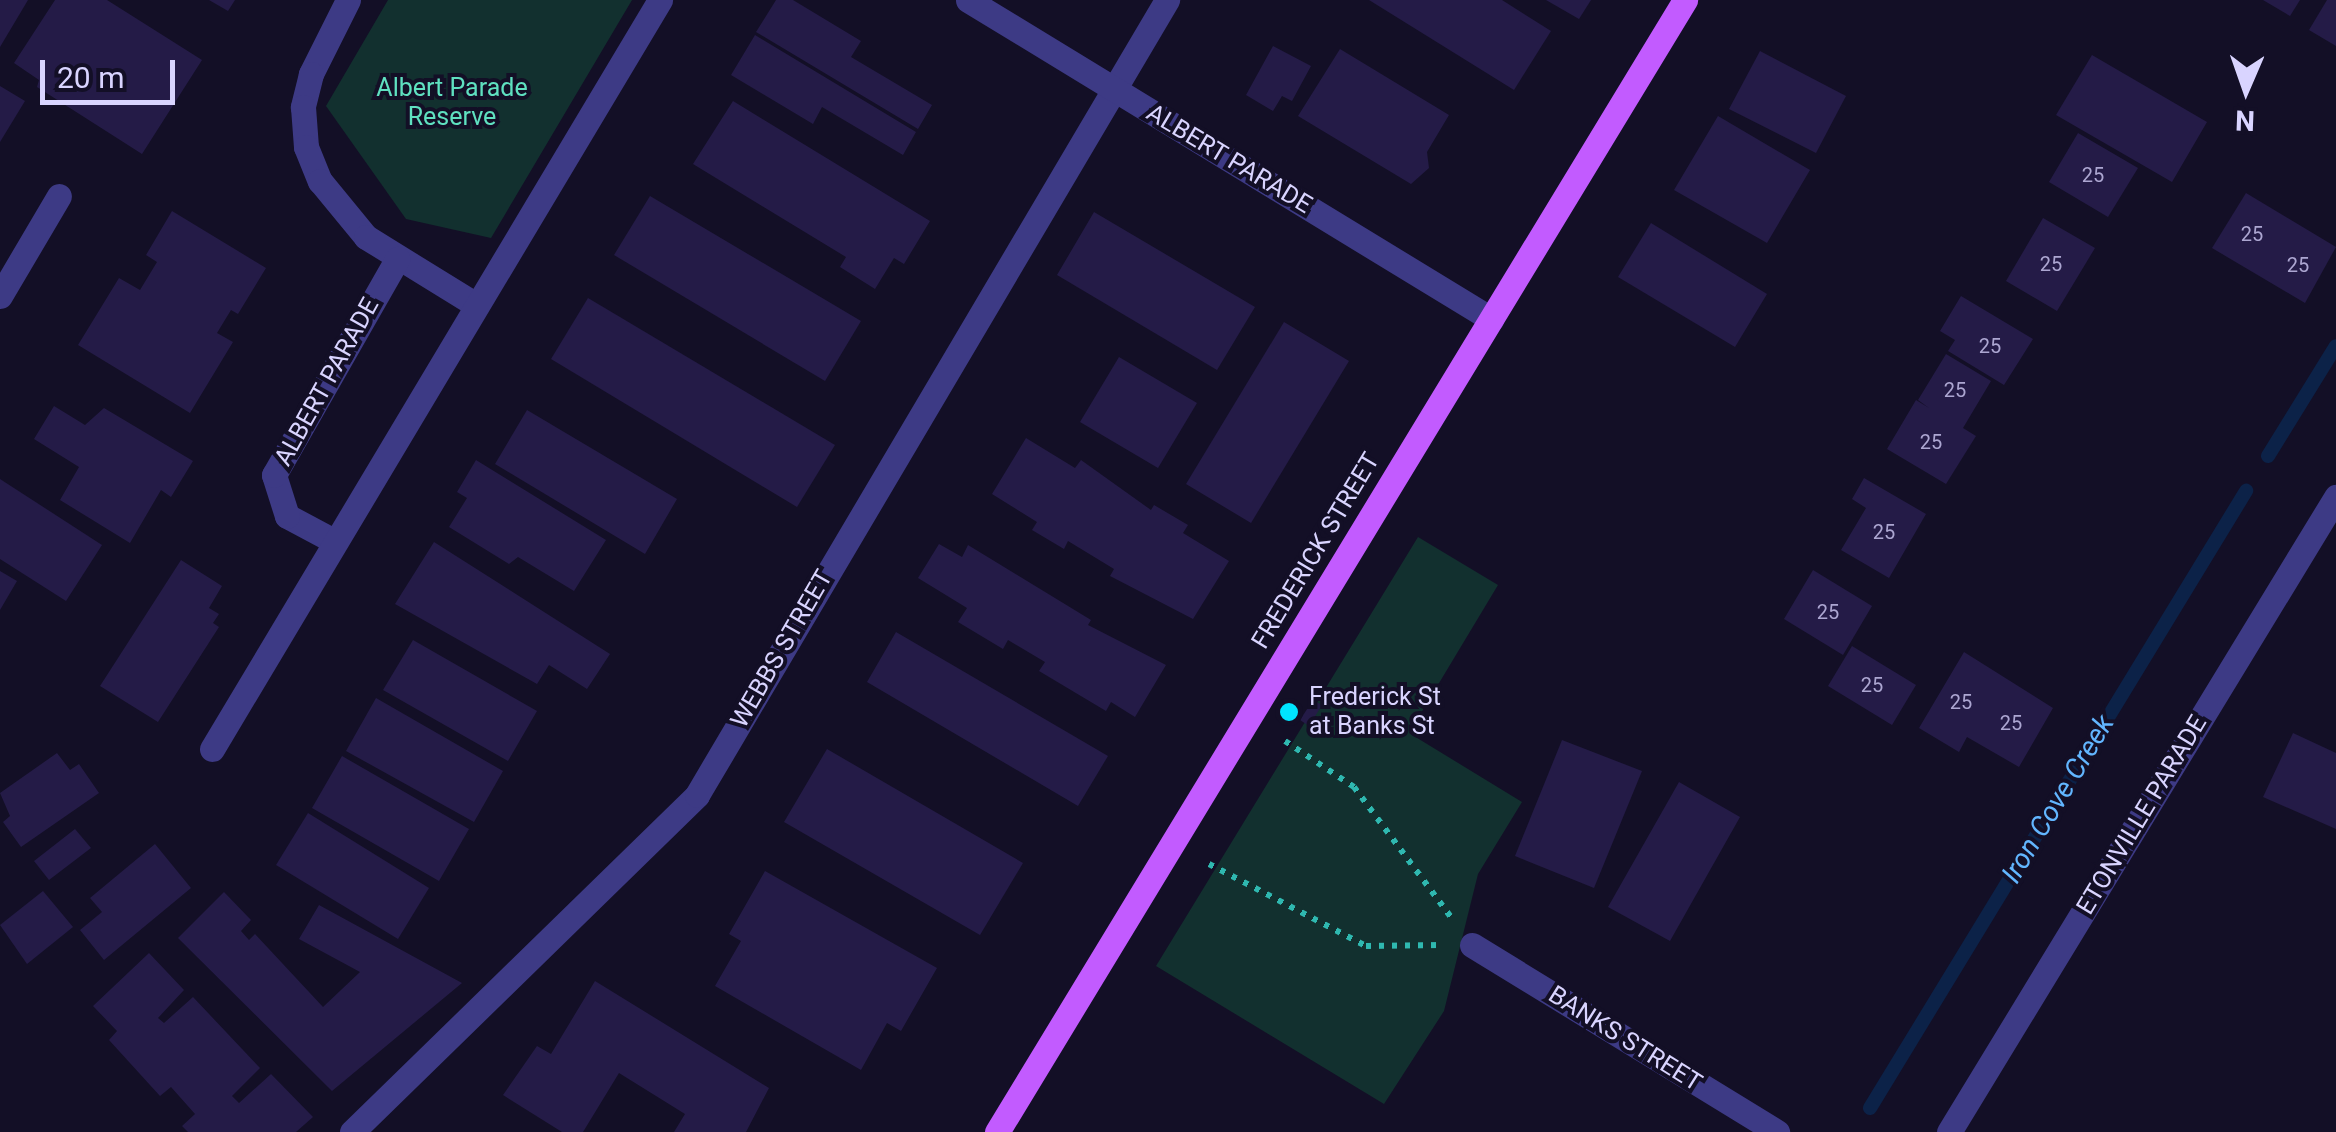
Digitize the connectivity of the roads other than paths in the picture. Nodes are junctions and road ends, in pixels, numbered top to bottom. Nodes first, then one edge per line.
1 (348, 0) edge
2 (660, 0) edge
3 (968, 0) edge
4 (1167, 0) edge
5 (1685, 0) edge
6 (1112, 88) junction
7 (60, 196) dead end
8 (396, 259) junction
9 (0, 296) edge
10 (474, 303) junction
11 (1490, 318) junction
12 (2336, 497) edge
13 (332, 540) junction
14 (212, 749) dead end
15 (1472, 945) road end
16 (352, 1132) edge
17 (997, 1132) edge
18 (1777, 1132) edge
19 (1948, 1132) edge

1 - 8 street
2 - 10 street
3 - 6 street, ALBERT PARADE
4 - 6 street, WEBBS STREET
5 - 11 main road, FREDERICK STREET
6 - 11 street, ALBERT PARADE
6 - 16 street, WEBBS STREET
7 - 9 street
8 - 10 street
8 - 13 street, ALBERT PARADE
10 - 13 street
11 - 17 main road, FREDERICK STREET
12 - 19 street, ETONVILLE PARADE
13 - 14 street
15 - 18 street, BANKS STREET

